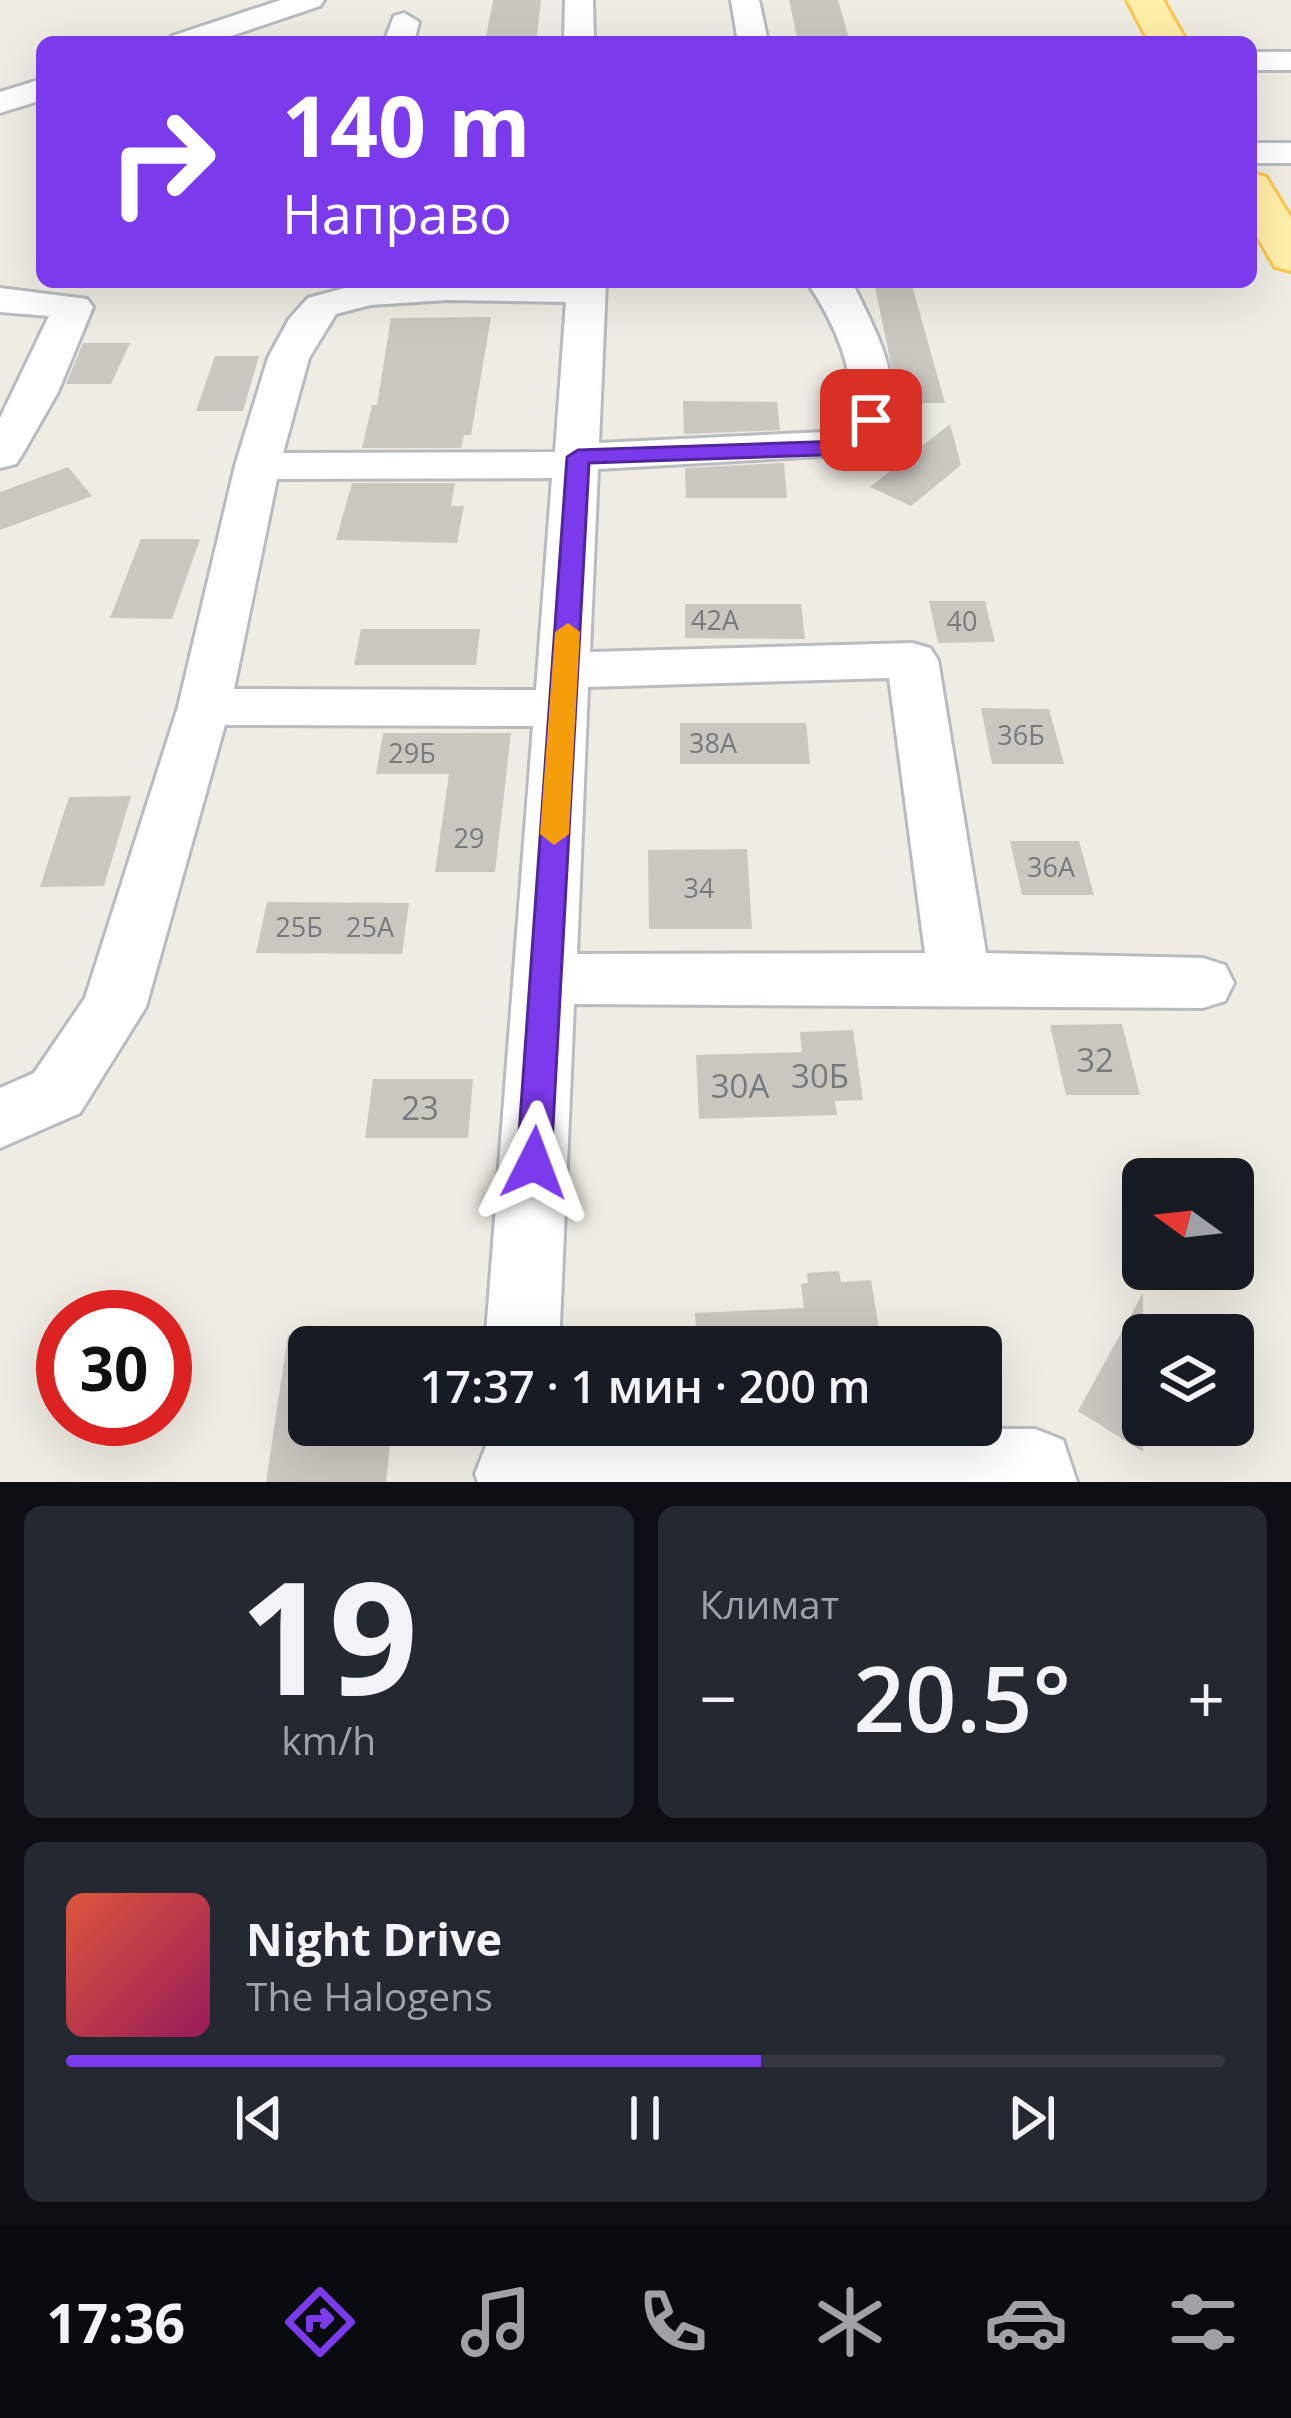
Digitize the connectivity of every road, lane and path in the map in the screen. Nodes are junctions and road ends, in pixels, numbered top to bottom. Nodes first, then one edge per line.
1 (192, 0) edge
2 (310, 0) edge
3 (579, 0) edge
4 (745, 0) edge
5 (1144, 0) edge
6 (229, 27) junction
7 (201, 36) edge
8 (579, 36) edge
9 (752, 36) edge
10 (1165, 36) edge
11 (1257, 61) edge
12 (1291, 61) edge
13 (36, 91) edge
14 (0, 103) edge
15 (1257, 153) edge
16 (1291, 154) edge
17 (1257, 196) edge
18 (1290, 254) edge
19 (510, 288) edge
20 (587, 288) edge
21 (835, 288) edge
22 (0, 300) edge
23 (0, 455) edge
24 (578, 461) junction
25 (257, 466) junction
26 (564, 689) junction
27 (204, 707) junction
28 (959, 978) junction
29 (545, 979) junction
30 (1203, 982) dead end
31 (0, 1119) edge
32 (523, 1326) edge
33 (515, 1460) edge
34 (1037, 1482) edge

1 - 6 street
2 - 6 street
3 - 8 street
4 - 9 street
5 - 10 main road
6 - 7 street
11 - 12 street
13 - 14 street
15 - 16 street
17 - 18 main road
19 - 25 street
20 - 24 street
21 - 24 street
22 - 23 street
24 - 25 street
24 - 26 street
25 - 27 street
26 - 27 street
26 - 28 street
26 - 29 street
27 - 31 street
28 - 29 street
28 - 30 street
29 - 32 street
33 - 34 street

